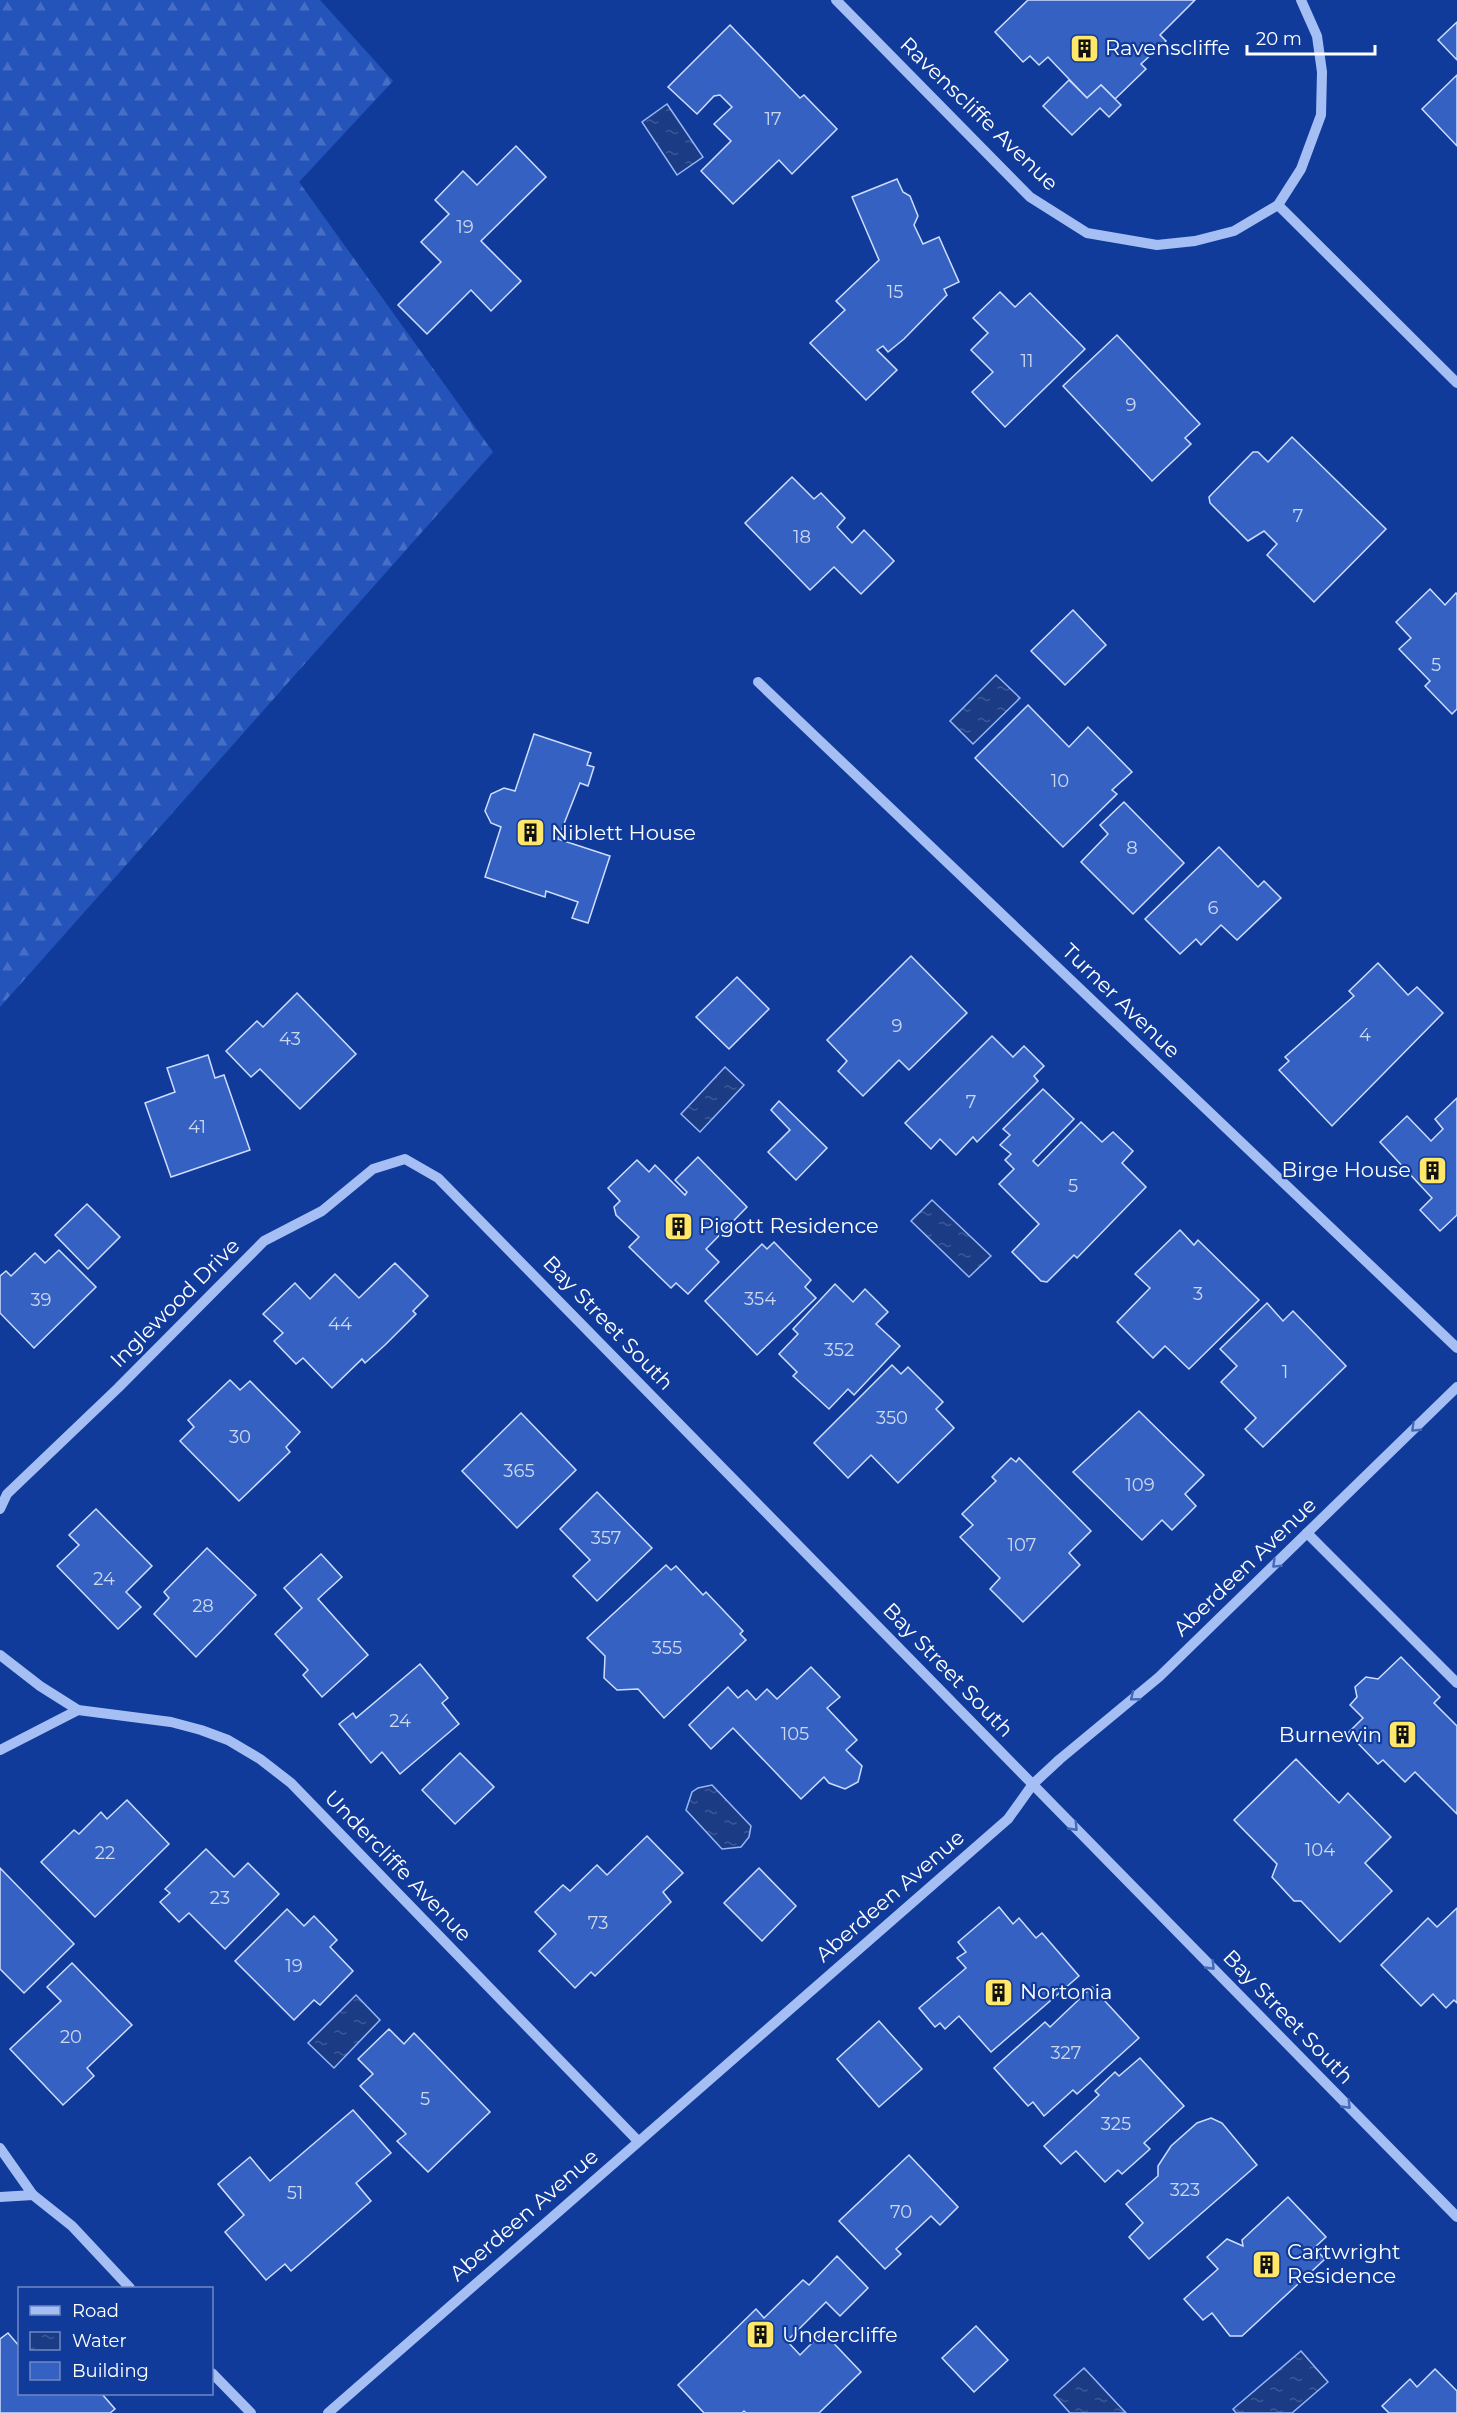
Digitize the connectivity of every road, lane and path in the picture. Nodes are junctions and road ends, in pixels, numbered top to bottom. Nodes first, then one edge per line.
1 (836, 0) edge
2 (1301, 0) edge
3 (1278, 206) junction
4 (1457, 383) edge
5 (758, 682) dead end
6 (405, 1159) joint
7 (1457, 1348) edge
8 (1457, 1387) edge
9 (0, 1509) edge
10 (1307, 1533) junction
11 (0, 1655) edge
12 (1457, 1683) edge
13 (78, 1710) junction
14 (0, 1750) edge
15 (1034, 1784) junction
16 (638, 2141) junction
17 (0, 2148) edge
18 (33, 2195) junction
19 (0, 2197) edge
20 (1457, 2217) edge
21 (128, 2287) edge
22 (213, 2374) edge
23 (251, 2413) edge
24 (328, 2413) edge

1 - 3 street, Ravenscliffe Avenue
2 - 3 street, Ravenscliffe Avenue
3 - 4 street
5 - 7 street, Turner Avenue
6 - 9 street, Inglewood Drive
6 - 15 street, Bay Street South
8 -> 10 street, Aberdeen Avenue
10 - 12 street
10 -> 15 street, Aberdeen Avenue
11 - 13 street, Undercliffe Avenue
13 - 14 street
13 - 16 street, Undercliffe Avenue
15 - 16 street, Aberdeen Avenue
15 -> 20 street, Bay Street South
16 - 24 street, Aberdeen Avenue
17 - 18 street
18 - 19 street
18 - 21 street
22 - 23 street

